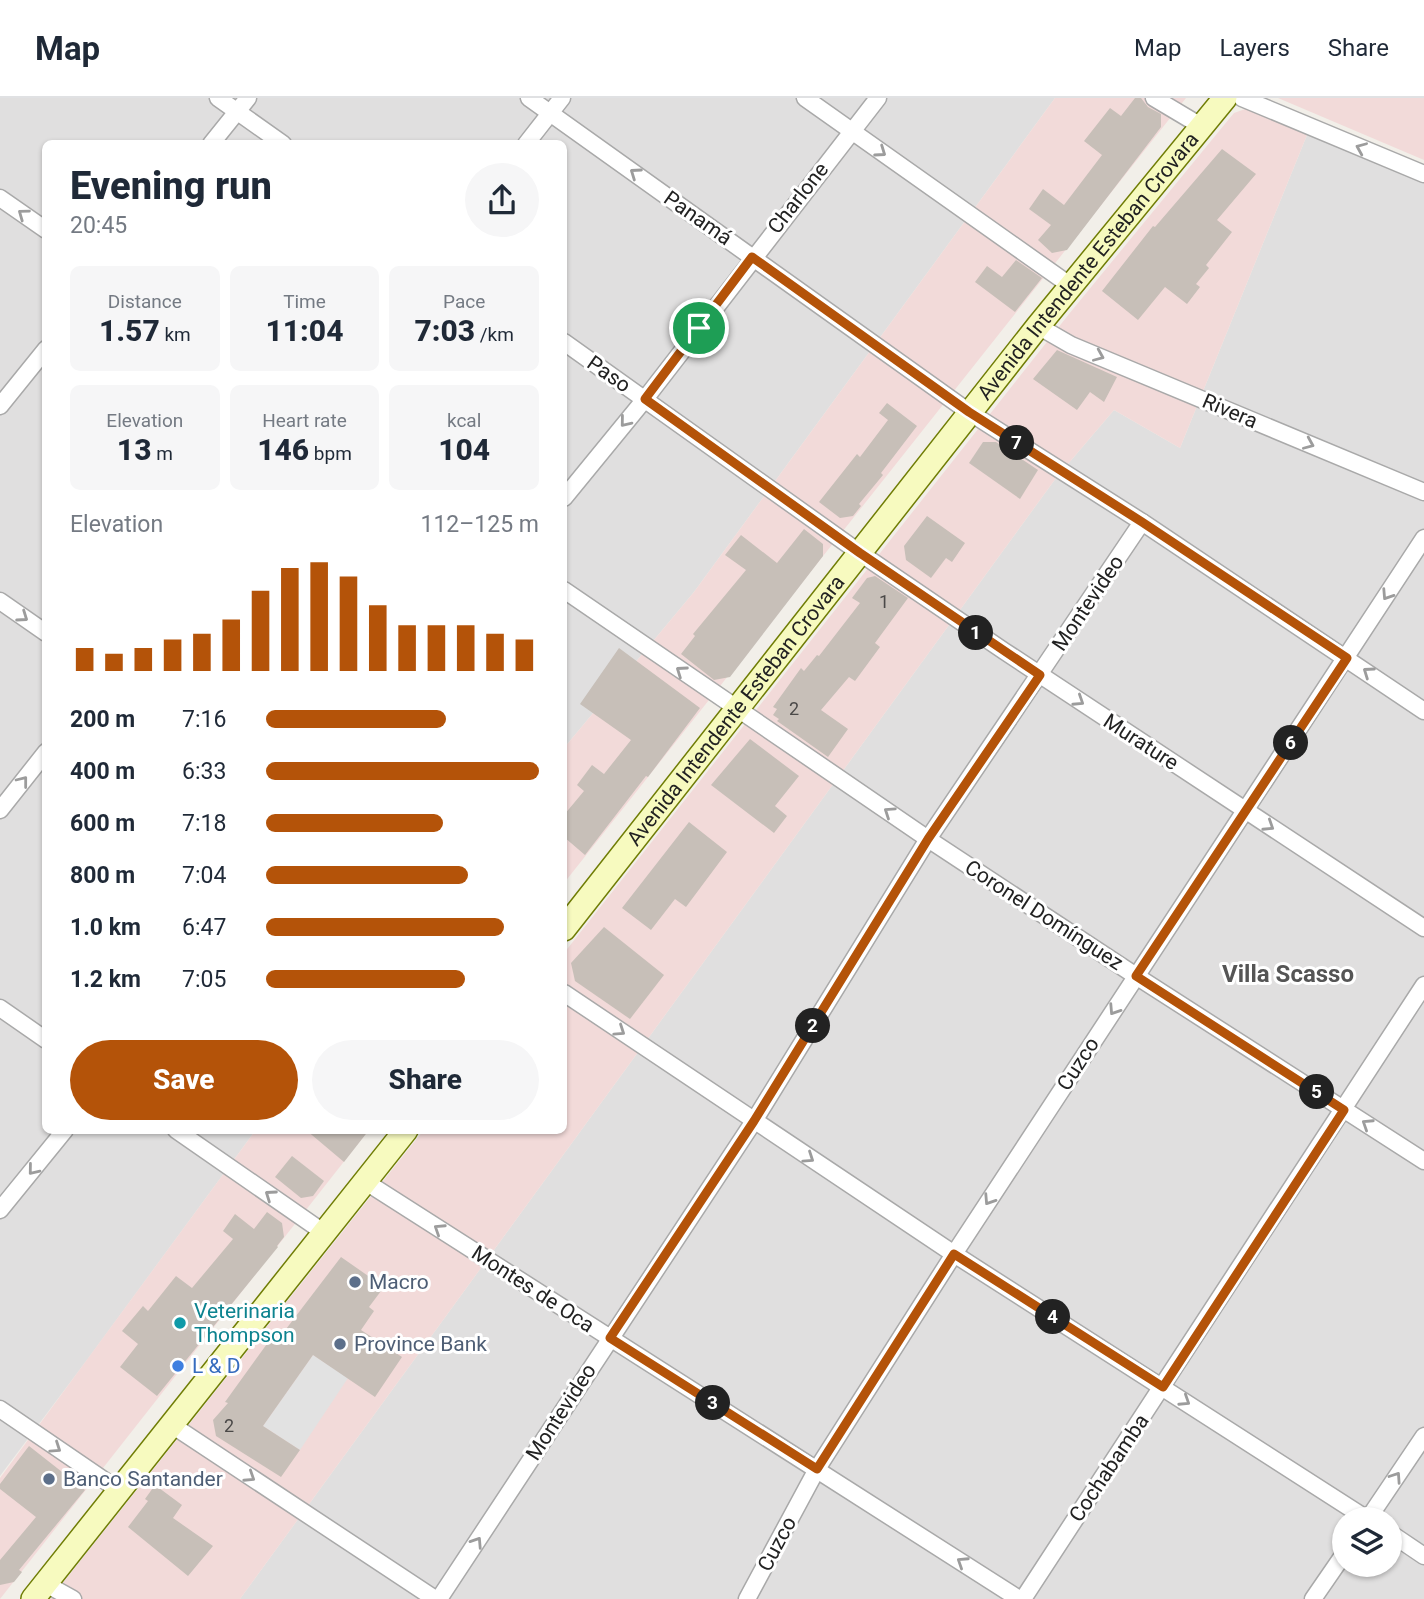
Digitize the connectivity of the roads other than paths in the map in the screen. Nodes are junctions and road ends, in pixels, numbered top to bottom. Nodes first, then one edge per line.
1 (218, 98) edge
2 (529, 98) edge
3 (562, 98) edge
4 (805, 98) edge
5 (878, 98) edge
6 (1154, 98) edge
7 (1225, 98) edge
8 (1242, 98) edge
9 (242, 105) edge
10 (550, 113) junction
11 (1201, 126) junction
12 (851, 131) junction
13 (214, 140) edge
14 (279, 140) edge
15 (529, 140) edge
16 (1424, 174) edge
17 (0, 198) edge
18 (42, 227) edge
19 (752, 257) junction
20 (1071, 286) junction
21 (1038, 326) junction
22 (567, 344) edge
23 (42, 354) edge
24 (645, 399) junction
25 (0, 406) edge
26 (969, 412) junction
27 (1424, 492) edge
28 (567, 494) edge
29 (1142, 522) junction
30 (1424, 538) edge
31 (860, 553) junction
32 (567, 592) edge
33 (0, 601) edge
34 (42, 630) edge
35 (1347, 658) junction
36 (1040, 675) junction
37 (737, 709) junction
38 (1424, 711) edge
39 (42, 757) edge
40 (0, 810) edge
41 (1246, 811) junction
42 (928, 839) junction
43 (567, 925) edge
44 (1424, 928) edge
45 (1136, 976) junction
46 (1424, 985) edge
47 (567, 995) edge
48 (0, 1008) edge
49 (42, 1037) edge
50 (1344, 1110) junction
51 (754, 1121) junction
52 (62, 1134) edge
53 (182, 1134) edge
54 (403, 1134) edge
55 (1424, 1161) edge
56 (366, 1182) junction
57 (0, 1210) edge
58 (326, 1234) junction
59 (954, 1254) junction
60 (610, 1338) junction
61 (1163, 1387) junction
62 (0, 1409) edge
63 (172, 1425) junction
64 (1424, 1436) edge
65 (817, 1469) junction
66 (120, 1491) junction
67 (1349, 1507) edge
68 (1376, 1507) edge
69 (1402, 1541) edge
70 (1424, 1556) edge
71 (1332, 1571) edge
72 (40, 1591) edge
73 (73, 1599) edge
74 (437, 1599) edge
75 (747, 1599) edge
76 (1021, 1599) edge
77 (1313, 1599) edge

1 - 9 street
2 - 10 street, Panamá
3 - 10 street
4 - 12 street
5 - 12 street, Charlone
6 - 11 street
7 - 11 main road, Avenida Intendente Esteban Crovara
16 -> 8 street
9 - 13 street
9 - 14 street
10 - 15 street
19 -> 10 street, Panamá
11 - 20 main road, Avenida Intendente Esteban Crovara
12 - 19 street, Charlone
12 -> 20 street
18 -> 17 street
19 - 24 street, Charlone
19 - 26 street, Panamá
20 - 21 main road, Avenida Intendente Esteban Crovara
21 - 26 main road, Avenida Intendente Esteban Crovara
21 -> 27 street, Rivera
22 - 24 street, Paso
23 - 25 street
24 -> 28 street, Charlone
24 - 31 street, Paso
26 - 29 street, Panamá
26 - 31 main road, Avenida Intendente Esteban Crovara
29 - 35 street, Panamá
29 - 36 street, Montevideo
30 -> 35 street, Cuzco
31 - 36 street, Murature
31 - 37 main road, Avenida Intendente Esteban Crovara
37 -> 32 street, Coronel Domínguez
33 -> 34 street
38 -> 35 street, Panamá
35 - 41 street, Cuzco
36 -> 41 street, Murature
36 - 42 street, Montevideo
42 -> 37 street, Coronel Domínguez
37 - 43 main road, Avenida Intendente Esteban Crovara
40 -> 39 street
41 -> 44 street, Murature
41 - 45 street, Cuzco
42 - 45 street, Coronel Domínguez
42 - 51 street, Montevideo
45 - 50 street, Coronel Domínguez
45 -> 59 street, Cuzco
46 - 50 street, Cochabamba
47 -> 51 street
48 - 49 street
55 -> 50 street, Coronel Domínguez
50 - 61 street, Cochabamba
51 -> 59 street
51 - 60 street, Montevideo
52 -> 57 street
58 -> 53 street
54 - 56 main road
56 - 58 main road
60 -> 56 street, Montes de Oca
58 - 63 main road
59 - 61 street
59 - 65 street, Cuzco
60 - 65 street, Montes de Oca
74 -> 60 street, Montevideo
61 -> 67 street
61 - 76 street, Cochabamba
62 -> 66 street
63 - 66 main road
63 -> 74 street
68 -> 64 street
65 - 75 street, Cuzco
76 -> 65 street, Montes de Oca
66 - 72 main road
69 - 70 street
71 - 77 street
72 - 73 street

